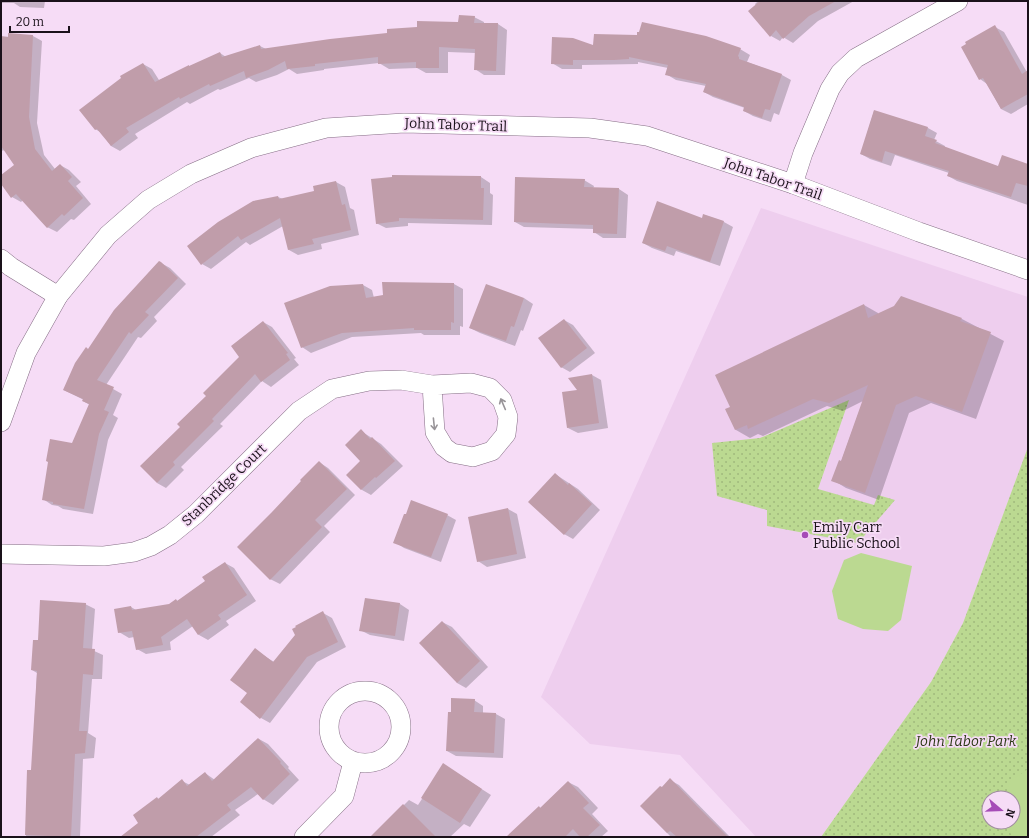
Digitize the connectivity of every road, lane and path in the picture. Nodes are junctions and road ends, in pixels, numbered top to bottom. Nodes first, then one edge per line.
1 (958, 1) edge
2 (793, 184) junction
3 (1, 259) edge
4 (1028, 270) edge
5 (58, 296) junction
6 (432, 385) junction
7 (1, 422) edge
8 (1, 554) edge
9 (353, 762) dead end
10 (304, 837) edge

1 - 2 street
2 - 4 street, John Tabor Trail
2 - 5 street, John Tabor Trail
3 - 5 street
5 - 7 street, John Tabor Trail
6 -> 6 street, Stanbridge Court
6 - 8 street, Stanbridge Court
9 - 10 street

